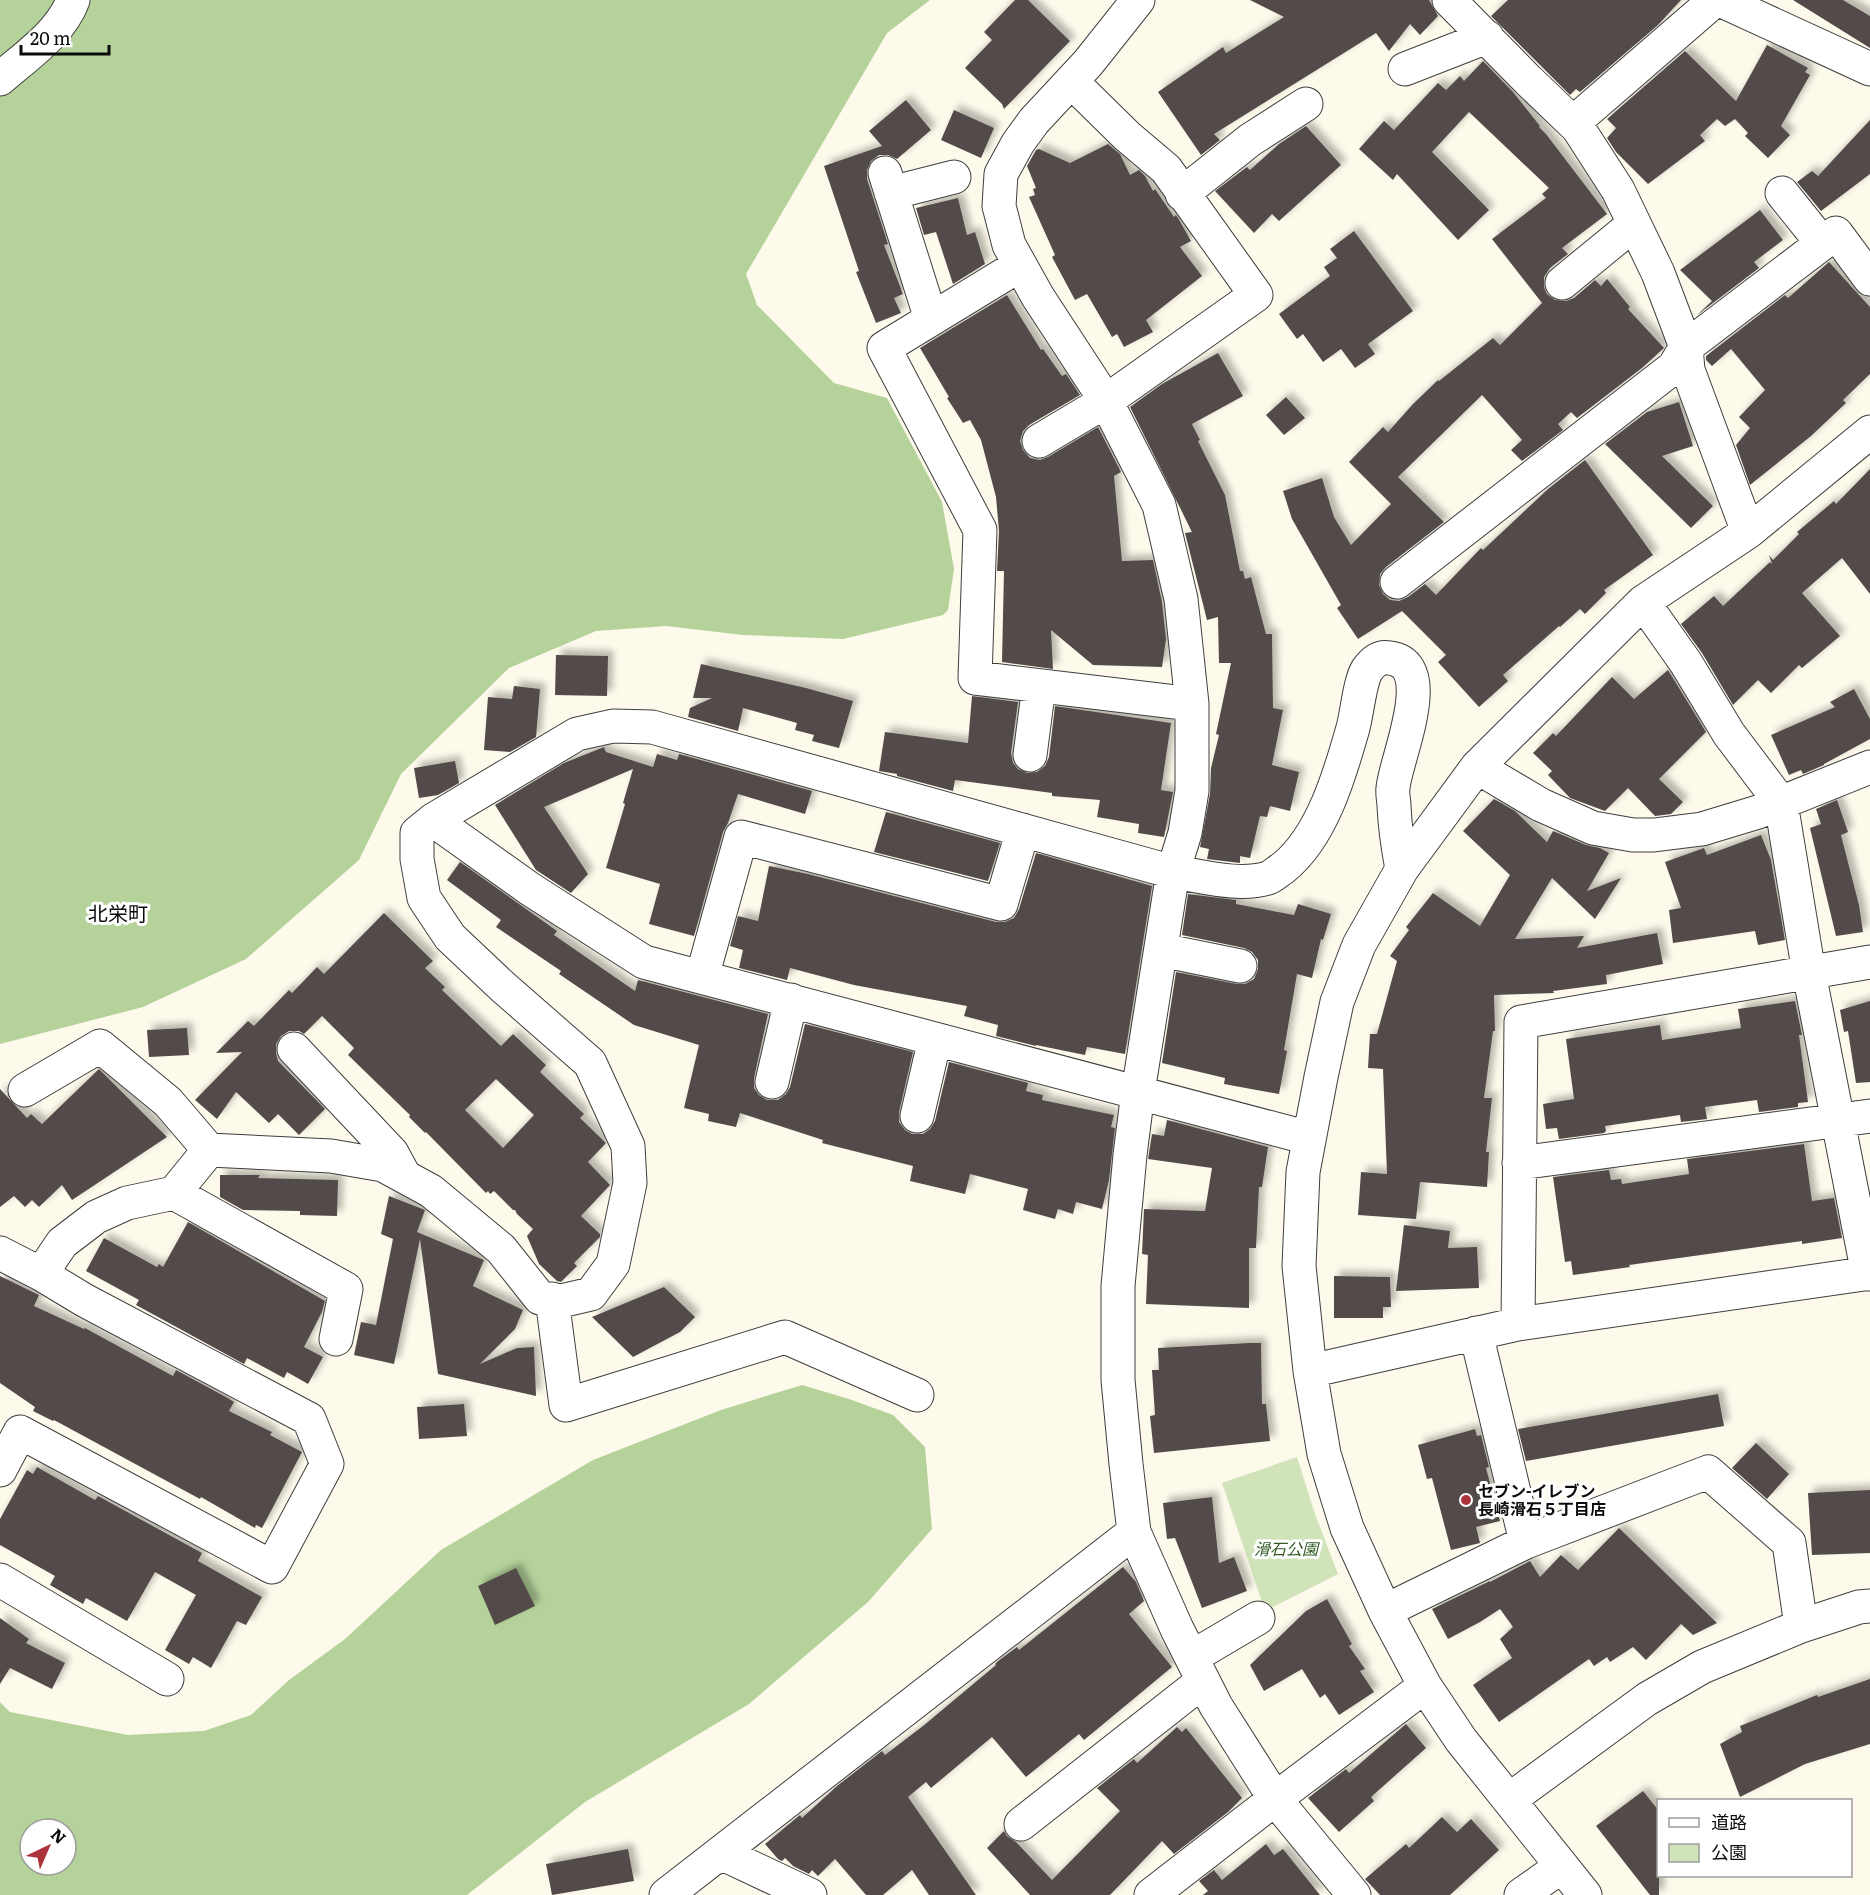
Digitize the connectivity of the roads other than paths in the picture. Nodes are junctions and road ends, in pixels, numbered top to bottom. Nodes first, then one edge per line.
1 (73, 0) edge
2 (1138, 0) edge
3 (1715, 0) edge
4 (1720, 0) edge
5 (1472, 14) edge
6 (1405, 69) dead end
7 (1870, 69) edge
8 (0, 79) edge
9 (1071, 81) junction
10 (1306, 104) dead end
11 (1573, 123) junction
12 (954, 177) dead end
13 (1182, 194) junction
14 (1782, 194) dead end
15 (1634, 224) junction
16 (1822, 243) junction
17 (1020, 265) junction
18 (1870, 279) edge
19 (1562, 283) dead end
20 (931, 319) junction
21 (1686, 347) junction
22 (1106, 401) junction
23 (1870, 432) edge
24 (1039, 441) dead end
25 (1748, 532) junction
26 (1397, 582) dead end
27 (1643, 602) junction
28 (1039, 686) junction
29 (1192, 704) junction
30 (1030, 755) dead end
31 (1870, 767) edge
32 (1478, 768) junction
33 (1781, 803) junction
34 (433, 820) junction
35 (1023, 830) junction
36 (1402, 869) junction
37 (1173, 872) junction
38 (1161, 950) junction
39 (1870, 962) edge
40 (1240, 966) dead end
41 (1809, 973) junction
42 (702, 977) junction
43 (791, 1000) junction
44 (935, 1038) junction
45 (294, 1049) dead end
46 (772, 1082) dead end
47 (25, 1090) dead end
48 (1138, 1092) junction
49 (917, 1116) dead end
50 (1870, 1116) edge
51 (1838, 1120) junction
52 (1309, 1138) junction
53 (209, 1150) junction
54 (1520, 1163) junction
55 (405, 1176) junction
56 (174, 1193) junction
57 (0, 1253) edge
58 (41, 1274) junction
59 (1869, 1274) edge
60 (552, 1299) junction
61 (1518, 1324) junction
62 (1476, 1333) junction
63 (336, 1339) dead end
64 (1310, 1371) junction
65 (916, 1395) dead end
66 (10, 1427) edge
67 (0, 1470) edge
68 (1134, 1532) junction
69 (1526, 1542) junction
70 (0, 1580) edge
71 (1870, 1606) edge
72 (1385, 1611) junction
73 (1258, 1618) dead end
74 (1801, 1626) junction
75 (1197, 1669) junction
76 (167, 1679) dead end
77 (1425, 1686) junction
78 (1275, 1799) junction
79 (1509, 1800) junction
80 (1021, 1824) dead end
81 (721, 1853) junction
82 (1562, 1866) junction
83 (666, 1895) edge
84 (810, 1895) edge
85 (1151, 1895) edge
86 (1354, 1895) edge
87 (1521, 1895) edge
88 (1585, 1895) edge

1 - 8 street
2 - 9 street
3 - 11 street
4 - 7 street
5 - 6 street
5 - 11 street
9 - 13 street
9 - 17 street
10 - 13 street
11 - 15 street
12 - 20 street
13 - 22 street
14 - 16 street
15 - 19 street
15 - 21 street
16 - 18 street
16 - 21 street
17 - 20 street
17 - 22 street
20 - 28 street
21 - 25 street
21 - 26 street
22 - 24 street
22 - 29 street
23 - 25 street
25 - 27 street
27 - 32 street
27 - 33 street
28 - 29 street
28 - 30 street
29 - 37 street
31 - 33 street
32 - 33 street
32 - 36 street
33 - 41 street
34 - 35 street
34 - 42 street
34 - 60 street
35 - 37 street
35 - 42 street
36 - 37 street
36 - 52 street
37 - 38 street
38 - 40 street
38 - 48 street
39 - 41 street
41 - 51 street
41 - 54 street
42 - 43 street
43 - 44 street
43 - 46 street
44 - 48 street
44 - 49 street
45 - 55 street
47 - 53 street
48 - 52 street
48 - 68 street
50 - 51 street
51 - 54 street
51 - 59 street
52 - 64 street
53 - 55 street
53 - 56 street
54 - 61 street
55 - 60 street
56 - 58 street
56 - 63 street
57 - 58 street
58 - 66 street
59 - 61 street
60 - 65 street
61 - 62 street
62 - 64 street
62 - 69 street
64 - 72 street
66 - 67 street
68 - 75 street
68 - 81 street
69 - 72 street
69 - 74 street
70 - 76 street
71 - 74 street
72 - 77 street
73 - 75 street
74 - 79 street
75 - 78 street
75 - 80 street
77 - 78 street
77 - 79 street
78 - 85 street
78 - 86 street
79 - 82 street
81 - 83 street
81 - 84 street
82 - 87 street
82 - 88 street

